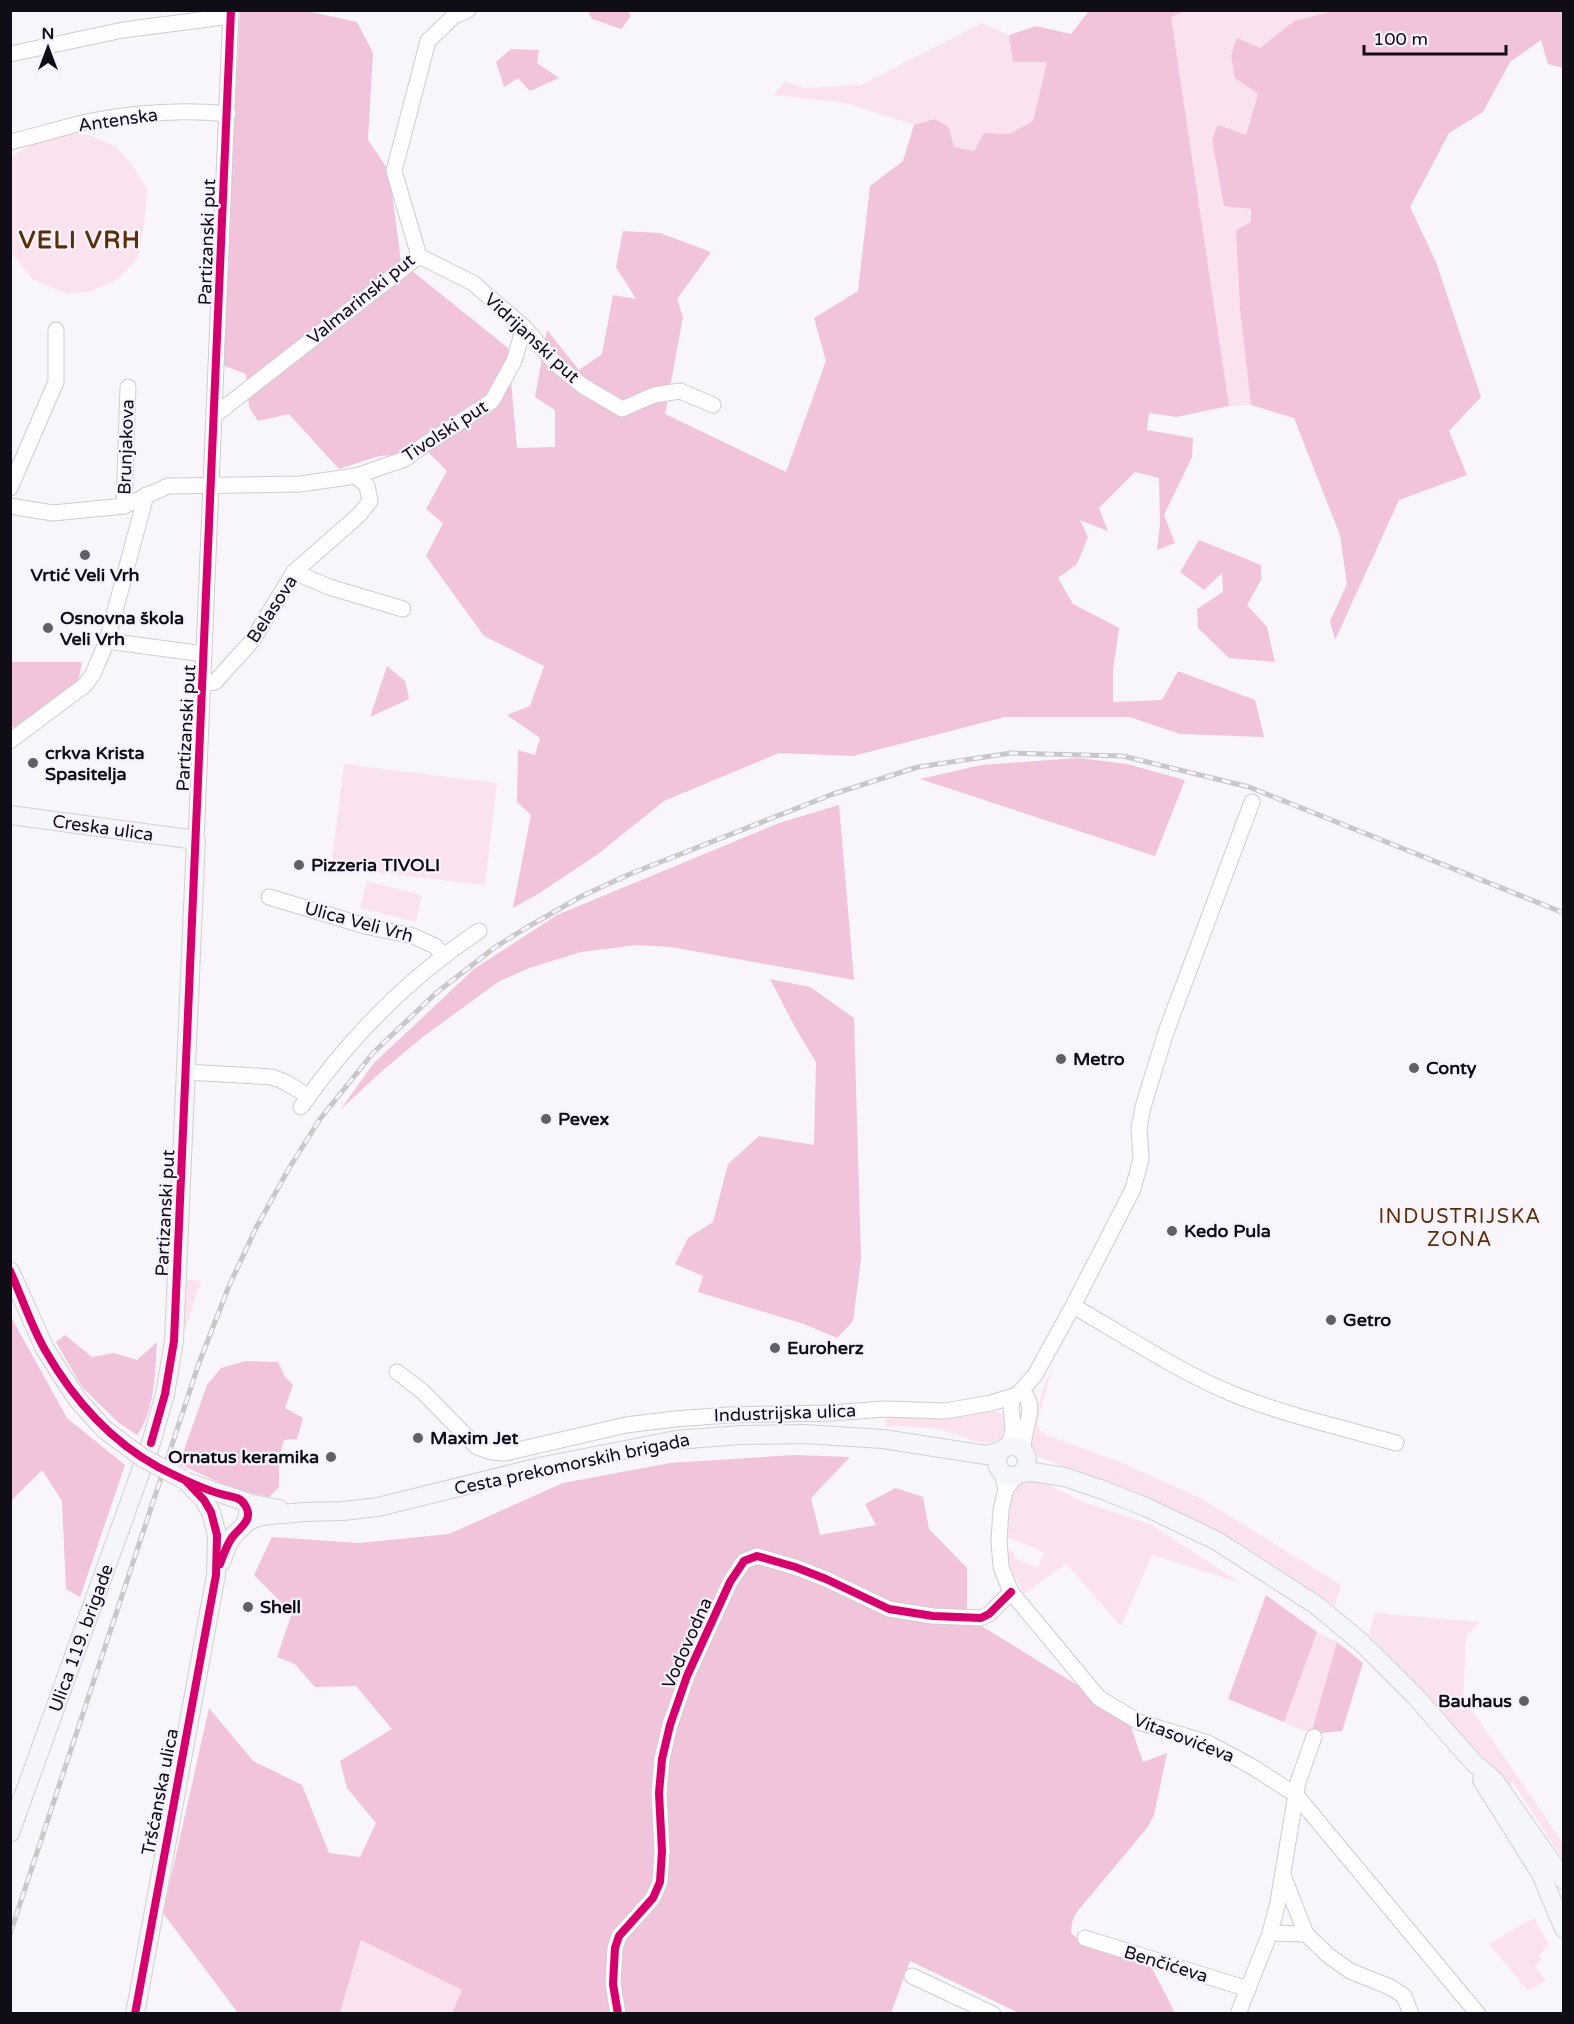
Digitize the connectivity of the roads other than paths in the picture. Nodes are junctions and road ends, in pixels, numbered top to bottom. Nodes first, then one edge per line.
1 (468, 10) edge
2 (231, 13) edge
3 (10, 54) edge
4 (228, 114) junction
5 (10, 142) edge
6 (419, 256) junction
7 (524, 327) junction
8 (56, 330) dead end
9 (128, 387) dead end
10 (713, 405) dead end
11 (215, 415) junction
12 (356, 476) junction
13 (212, 485) junction
14 (10, 488) edge
15 (146, 495) junction
16 (10, 506) edge
17 (124, 506) junction
18 (294, 572) junction
19 (403, 609) dead end
20 (107, 641) junction
21 (204, 654) junction
22 (203, 683) junction
23 (10, 741) edge
24 (1252, 802) dead end
25 (10, 815) edge
26 (196, 840) junction
27 (269, 897) dead end
28 (479, 931) dead end
29 (443, 955) junction
30 (186, 1072) junction
31 (10, 1271) edge
32 (1073, 1306) junction
33 (397, 1372) dead end
34 (1018, 1400) junction
35 (151, 1443) joint
36 (1396, 1443) dead end
37 (1009, 1464) junction
38 (185, 1481) junction
39 (236, 1498) junction
40 (304, 1512) junction
41 (213, 1519) junction
42 (241, 1527) junction
43 (216, 1575) junction
44 (1011, 1592) junction
45 (1314, 1737) dead end
46 (1473, 1762) junction
47 (1296, 1795) junction
48 (10, 1833) edge
49 (1283, 1875) junction
50 (1563, 1880) edge
51 (1563, 1929) edge
52 (1270, 1933) junction
53 (1306, 1934) junction
54 (1084, 1938) dead end
55 (912, 1976) dead end
56 (1248, 1989) junction
57 (135, 2013) edge
58 (618, 2013) edge
59 (993, 2013) edge
60 (1238, 2013) edge
61 (1411, 2013) edge
62 (1478, 2013) edge

1 - 6 street, Valmarinski put
2 - 3 street
2 - 4 street, Partizanski put
4 - 5 street, Antenska
4 - 11 street, Partizanski put
6 - 7 street, Vidrijanski put
6 - 11 street, Valmarinski put
7 - 10 street, Vidrijanski put
7 - 12 street, Tivolski put
8 - 14 street
9 - 17 street, Brunjakova
11 - 13 street, Partizanski put
12 - 13 street, Tivolski put
12 - 18 street, Belasova
13 - 15 street, Brunjakova
13 - 21 street, Partizanski put
15 - 17 street, Brunjakova
15 - 20 street
16 - 17 street, Brunjakova
18 - 19 street
18 - 22 street, Belasova
20 - 21 street
20 - 23 street
21 - 22 street, Partizanski put
22 - 26 street, Partizanski put
24 - 32 street
25 - 26 main road, Creska ulica
26 - 30 main road, Partizanski put
27 - 29 street, Ulica Veli Vrh
28 - 29 street
29 - 30 street
30 - 35 main road, Partizanski put
31 - 38 main road, bridge
32 - 34 street
32 - 36 street
33 - 34 street, Industrijska ulica
34 - 37 street, Vitasovićeva
35 - 48 main road, Ulica 119. brigade
37 - 40 main road, Cesta prekomorskih brigada
37 - 44 street, Vitasovićeva
37 - 46 main road, Cesta prekomorskih brigada
38 - 39 main road, Cesta prekomorskih brigada
38 - 41 main road
39 - 40 main road, Cesta prekomorskih brigada
39 - 41 main road
39 - 42 main road
40 - 42 main road, Cesta prekomorskih brigada
41 - 42 main road
41 - 43 main road
42 - 43 main road
43 - 57 main road, Tršćanska ulica
44 - 47 street, Vitasovićeva
44 - 58 street, Vodovodna
45 - 47 street
46 - 50 main road, Cesta prekomorskih brigada
46 - 51 main road, Cesta prekomorskih brigada
47 - 49 street
47 - 62 street, Vitasovićeva
49 - 52 street
49 - 53 street
52 - 53 street
52 - 56 street
53 - 61 street
54 - 56 street, Benčićeva
55 - 59 street
56 - 60 street

